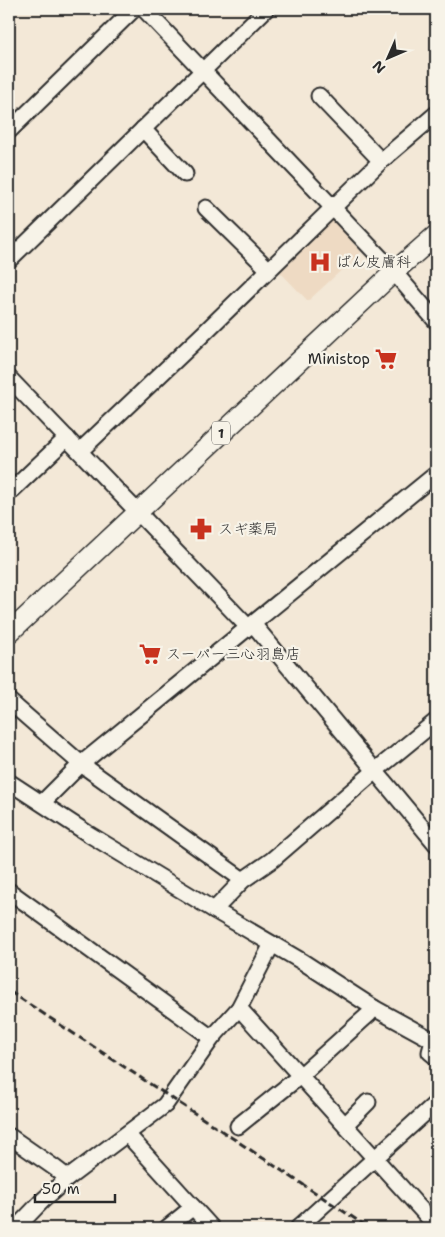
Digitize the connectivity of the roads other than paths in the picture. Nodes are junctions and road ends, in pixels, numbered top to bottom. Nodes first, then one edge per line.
1 (134, 9) edge
2 (144, 9) edge
3 (266, 9) edge
4 (202, 70) junction
5 (319, 96) dead end
6 (436, 114) edge
7 (143, 130) junction
8 (9, 131) edge
9 (381, 161) junction
10 (185, 174) dead end
11 (332, 207) junction
12 (206, 208) dead end
13 (436, 236) edge
14 (9, 260) edge
15 (268, 269) junction
16 (394, 272) junction
17 (436, 320) edge
18 (9, 378) edge
19 (67, 438) junction
20 (80, 451) junction
21 (436, 474) edge
22 (9, 493) edge
23 (137, 511) junction
24 (250, 626) junction
25 (9, 633) edge
26 (9, 701) edge
27 (436, 721) edge
28 (81, 764) junction
29 (375, 771) junction
30 (9, 782) edge
31 (42, 803) junction
32 (436, 844) edge
33 (243, 880) junction
34 (9, 891) edge
35 (214, 910) junction
36 (272, 944) junction
37 (239, 1008) junction
38 (374, 1008) junction
39 (212, 1038) junction
40 (435, 1042) edge
41 (436, 1057) edge
42 (300, 1076) junction
43 (368, 1102) dead end
44 (436, 1103) edge
45 (238, 1126) dead end
46 (344, 1126) junction
47 (127, 1134) junction
48 (9, 1136) edge
49 (375, 1159) junction
50 (68, 1178) junction
51 (193, 1207) junction
52 (436, 1226) edge
53 (16, 1228) edge
54 (167, 1228) edge
55 (212, 1228) edge
56 (298, 1228) edge

1 - 8 street
2 - 4 street
3 - 4 street
4 - 7 street
4 - 11 street
5 - 9 street
6 - 9 street
7 - 10 street
7 - 14 street
9 - 11 street
11 - 15 street
11 - 16 street
12 - 15 street
13 - 16 main road, 1
15 - 20 street
16 - 17 street
16 - 23 main road, 1
18 - 19 street
19 - 20 street
19 - 22 street
20 - 23 street
21 - 24 street
23 - 24 street
23 - 25 main road, 1
24 - 28 street
24 - 29 street
26 - 28 street
27 - 29 street
28 - 31 street
28 - 33 street
29 - 32 street
29 - 33 street
30 - 31 street
31 - 35 street
33 - 35 street
34 - 39 street
35 - 36 street
36 - 37 street
36 - 38 street
37 - 39 street
37 - 42 street
38 - 40 street
38 - 42 street
39 - 47 street
40 - 41 street
42 - 45 street
42 - 46 street
43 - 46 street
44 - 49 street
46 - 49 street
47 - 50 street
47 - 51 street
48 - 50 street
49 - 52 street
49 - 56 street
50 - 53 street
51 - 54 street
51 - 55 street

